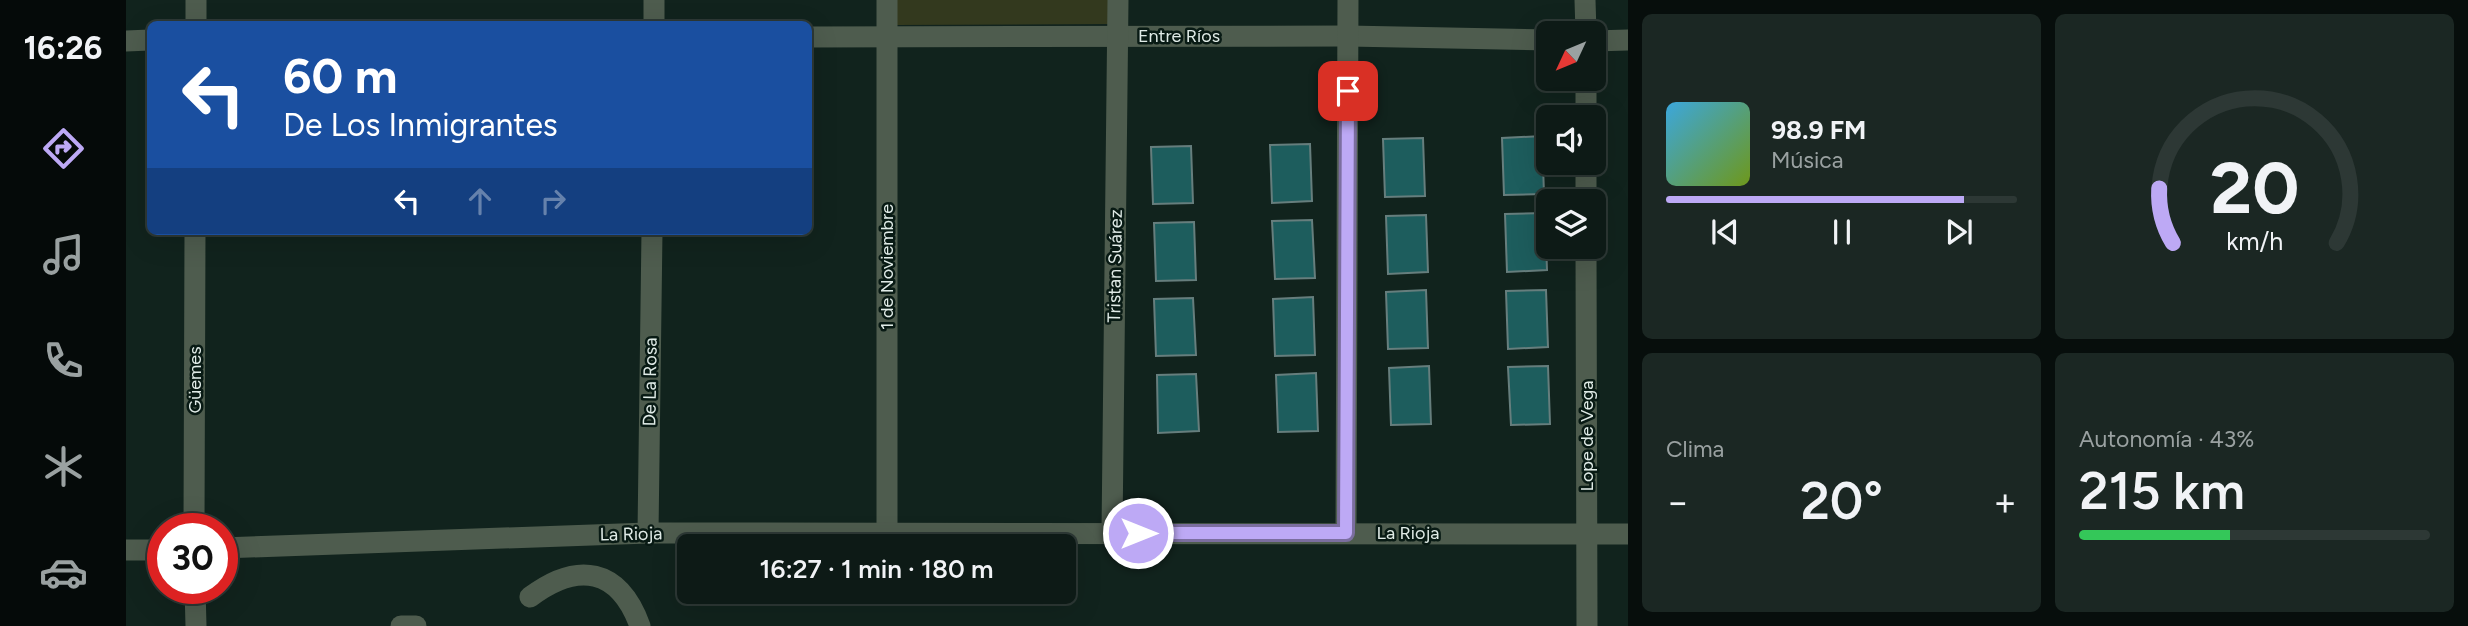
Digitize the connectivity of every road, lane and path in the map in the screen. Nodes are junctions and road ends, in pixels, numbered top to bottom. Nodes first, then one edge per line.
1 (196, 0) edge
2 (654, 0) edge
3 (887, 0) edge
4 (1118, 0) edge
5 (1348, 0) edge
6 (1585, 0) edge
7 (196, 21) edge
8 (654, 21) edge
9 (1586, 21) edge
10 (887, 36) junction
11 (1118, 36) junction
12 (1348, 36) junction
13 (812, 37) edge
14 (147, 40) edge
15 (1536, 40) edge
16 (1628, 40) edge
17 (126, 41) edge
18 (1606, 41) edge
19 (195, 235) edge
20 (652, 235) edge
21 (1586, 259) edge
22 (194, 513) edge
23 (648, 533) junction
24 (1112, 533) junction
25 (1346, 533) junction
26 (887, 534) junction
27 (1587, 534) junction
28 (1628, 534) edge
29 (238, 547) edge
30 (126, 550) edge
31 (147, 550) edge
32 (530, 597) dead end
33 (195, 604) edge
34 (196, 626) edge
35 (401, 626) edge
36 (416, 626) edge
37 (640, 626) edge
38 (1587, 626) edge

1 - 7 street
2 - 8 street
3 - 10 street, 1 de Noviembre
4 - 11 street, Tristan Suárez
5 - 12 street
6 - 9 street
10 - 11 street, Entre Ríos
10 - 13 street, Entre Ríos
10 - 26 street, 1 de Noviembre
11 - 12 street, Entre Ríos
11 - 24 street, Tristan Suárez
12 - 15 street, Entre Ríos
12 - 25 street
14 - 17 street
16 - 18 street
19 - 22 street, Güemes
20 - 23 street, De La Rosa
21 - 27 street, Lope de Vega
23 - 26 street, La Rioja
23 - 29 street, La Rioja
24 - 25 street, La Rioja
24 - 26 street, La Rioja
25 - 27 street, La Rioja
27 - 28 street, La Rioja
27 - 38 street, Lope de Vega
30 - 31 street
32 - 37 street
33 - 34 street
35 - 36 street

